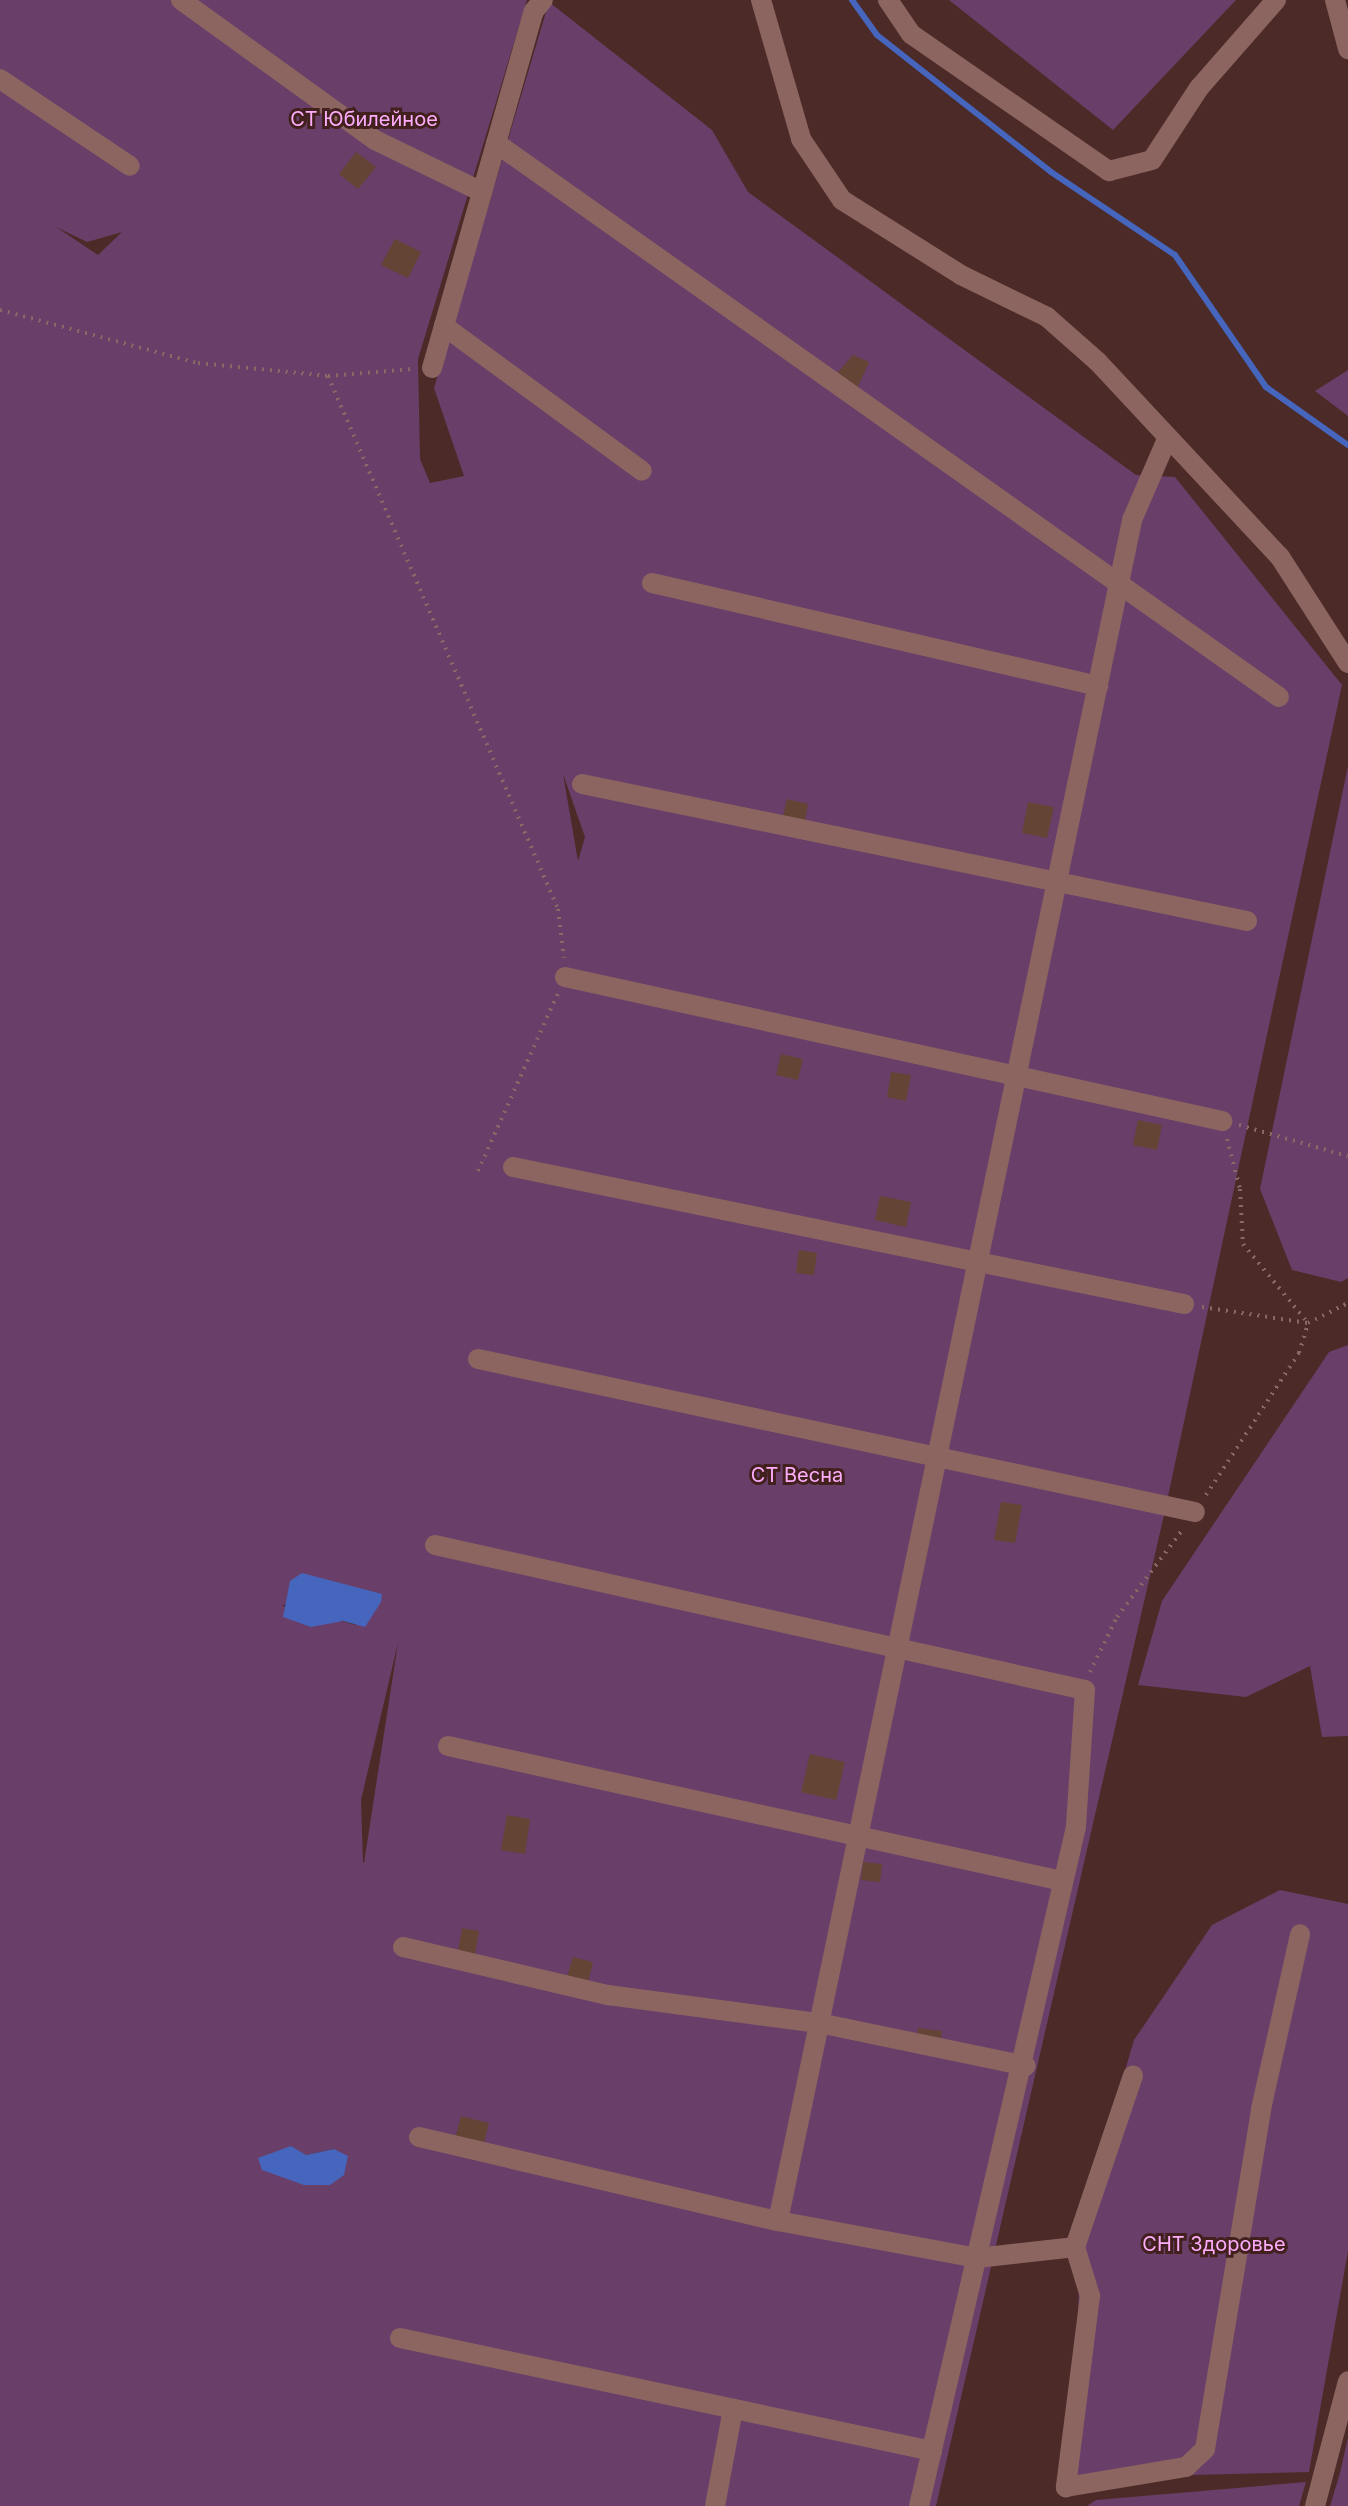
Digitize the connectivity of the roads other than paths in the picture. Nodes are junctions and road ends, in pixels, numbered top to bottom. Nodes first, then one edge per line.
1 (181, 0) edge
2 (761, 0) edge
3 (888, 0) edge
4 (1276, 0) edge
5 (1335, 0) edge
6 (541, 1) edge
7 (1348, 49) edge
8 (0, 79) edge
9 (496, 143) junction
10 (130, 166) dead end
11 (482, 192) junction
12 (444, 326) junction
13 (432, 368) road end
14 (1168, 437) junction
15 (642, 471) dead end
16 (652, 583) dead end
17 (1118, 588) junction
18 (1348, 663) edge
19 (1098, 686) junction
20 (1279, 697) dead end
21 (582, 784) dead end
22 (1058, 884) junction
23 (1247, 921) dead end
24 (565, 977) road end
25 (1019, 1074) junction
26 (1222, 1121) road end
27 (513, 1167) dead end
28 (978, 1264) junction
29 (1184, 1304) road end
30 (478, 1359) dead end
31 (938, 1454) junction
32 (1195, 1512) road end
33 (435, 1545) dead end
34 (899, 1645) junction
35 (448, 1746) dead end
36 (859, 1833) junction
37 (1062, 1881) junction
38 (1300, 1934) dead end
39 (403, 1947) dead end
40 (819, 2023) junction
41 (1026, 2066) junction
42 (1133, 2076) dead end
43 (419, 2137) dead end
44 (778, 2221) junction
45 (1075, 2247) junction
46 (977, 2258) junction
47 (400, 2338) dead end
48 (1348, 2381) edge
49 (733, 2409) junction
50 (932, 2451) junction
51 (715, 2506) edge
52 (919, 2506) edge
53 (1315, 2506) edge

1 - 11 street
2 - 14 street
3 - 4 street
5 - 7 street
6 - 9 street
8 - 10 street
9 - 11 street
9 - 17 street
11 - 12 street
12 - 13 street
12 - 15 street
14 - 17 street
14 - 18 street
16 - 19 street
17 - 19 street
17 - 20 street
19 - 22 street
21 - 22 street
22 - 23 street
22 - 25 street
24 - 25 street
25 - 26 street
25 - 28 street
27 - 28 street
28 - 29 street
28 - 31 street
30 - 31 street
31 - 32 street
31 - 34 street
33 - 34 street
34 - 36 street
34 - 37 street
35 - 36 street
36 - 37 street
36 - 40 street
37 - 41 street
38 - 45 street
39 - 40 street
40 - 41 street
40 - 44 street
41 - 46 street
42 - 45 street
43 - 44 street
44 - 46 street
45 - 46 street
46 - 50 street
47 - 49 street
48 - 53 street
49 - 50 street
49 - 51 street
50 - 52 street

